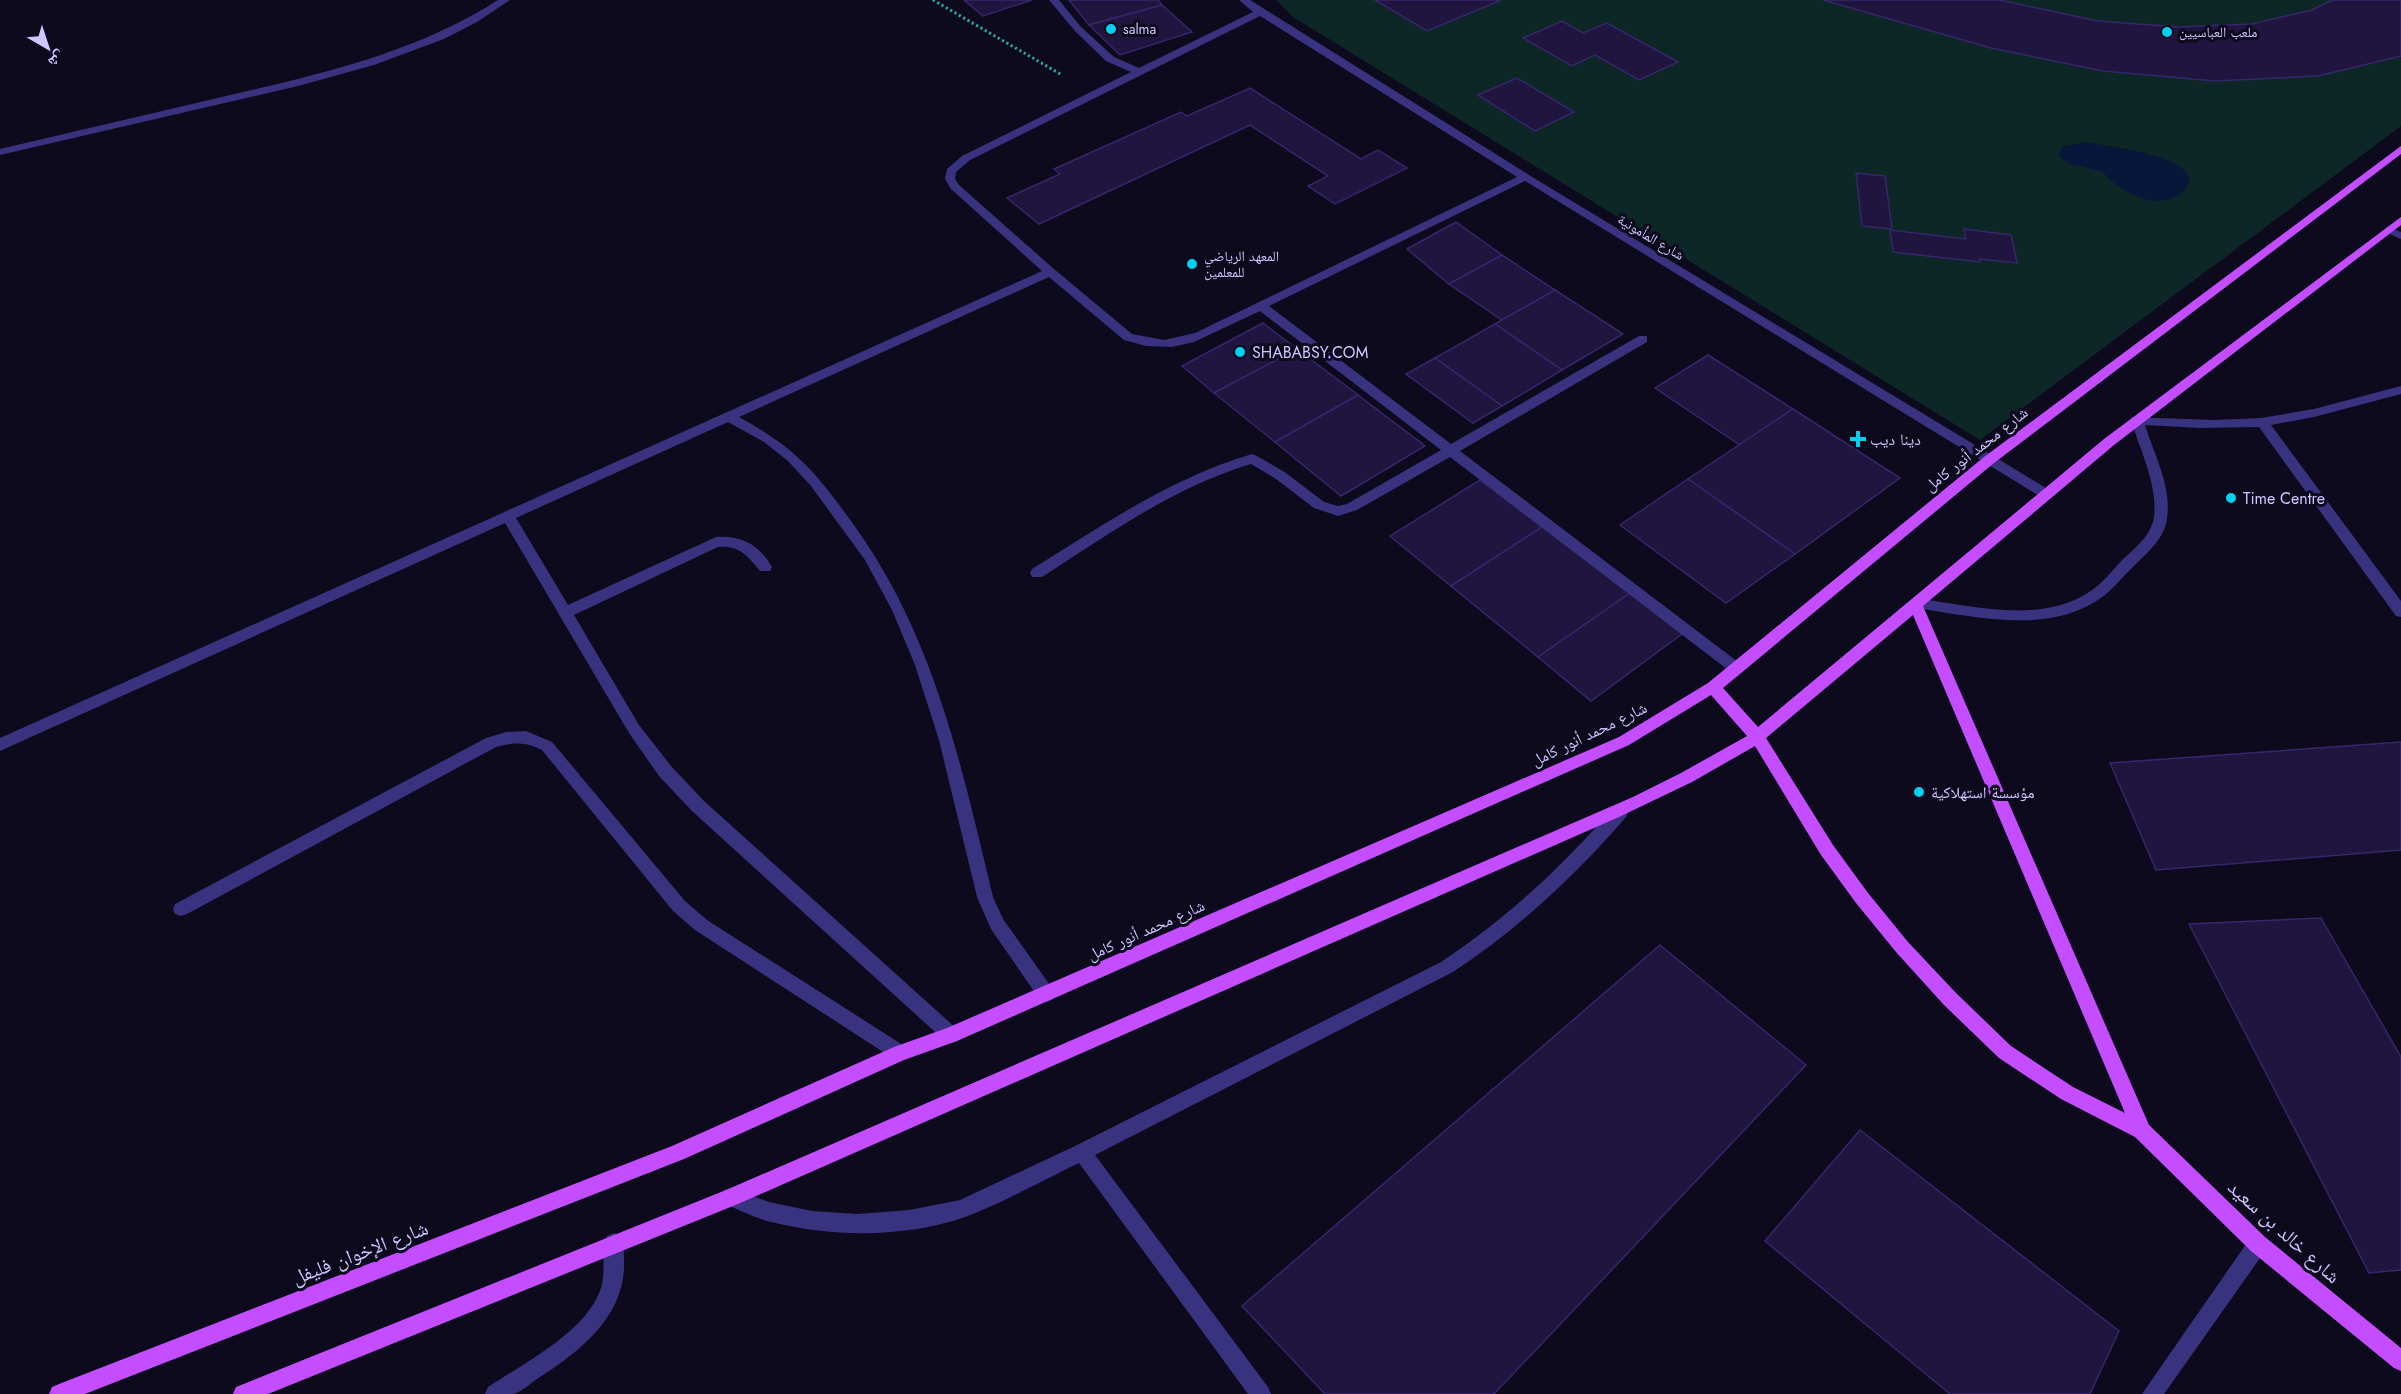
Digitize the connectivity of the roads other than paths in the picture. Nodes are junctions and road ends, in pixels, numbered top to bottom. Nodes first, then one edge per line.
1 (505, 0) edge
2 (1054, 0) edge
3 (1244, 0) edge
4 (1260, 12) junction
5 (1138, 70) junction
6 (2401, 148) edge
7 (0, 152) edge
8 (1524, 177) junction
9 (2397, 228) edge
10 (1050, 272) junction
11 (1261, 306) junction
12 (1643, 339) dead end
13 (2401, 390) edge
14 (729, 417) junction
15 (2137, 420) junction
16 (2262, 422) junction
17 (1451, 450) junction
18 (1989, 460) junction
19 (2046, 494) junction
20 (508, 516) junction
21 (765, 567) dead end
22 (1037, 573) dead end
23 (1915, 603) junction
24 (2401, 612) edge
25 (565, 613) junction
26 (1737, 669) junction
27 (1713, 687) junction
28 (1757, 737) junction
29 (0, 745) edge
30 (1620, 812) junction
31 (181, 909) dead end
32 (1046, 994) junction
33 (951, 1035) junction
34 (900, 1053) junction
35 (2142, 1131) junction
36 (1082, 1152) junction
37 (677, 1154) joint
38 (730, 1197) junction
39 (614, 1243) junction
40 (2258, 1244) junction
41 (2401, 1361) edge
42 (59, 1394) edge
43 (243, 1394) edge
44 (495, 1394) edge
45 (1262, 1394) edge
46 (2152, 1394) edge

1 - 7 street
2 - 5 street
3 - 4 street, شارع المأمونية
4 - 5 street
4 - 8 street, شارع المأمونية
5 - 10 street
6 - 18 main road, شارع محمد أنور كامل
8 - 11 street
8 - 18 street, شارع المأمونية
9 - 15 main road
10 - 11 street
10 - 14 street
11 - 17 street
12 - 17 street
13 - 16 street
14 - 20 street
14 - 32 street
15 - 16 street
15 - 19 main road
15 - 23 street
16 - 24 street
17 - 22 street
17 - 26 street
18 - 19 street, شارع المأمونية
18 - 26 main road, شارع محمد أنور كامل
19 - 23 main road
20 - 25 street
20 - 29 street
21 - 25 street
23 - 28 main road
23 - 35 main road
25 - 33 street
26 - 27 main road, شارع محمد أنور كامل
27 - 28 main road
27 - 32 main road, شارع محمد أنور كامل
28 - 30 main road
28 - 35 main road
30 - 36 street
30 - 38 main road
31 - 34 street
32 - 33 main road, شارع محمد أنور كامل
33 - 34 main road, شارع محمد أنور كامل
34 - 37 main road, شارع محمد أنور كامل
35 - 40 main road, شارع خالد بن سعيد
36 - 38 street
36 - 45 street
37 - 42 main road, شارع الإخوان فليفل
38 - 39 main road
39 - 43 main road
39 - 44 street
40 - 41 main road, شارع خالد بن سعيد
40 - 46 street

